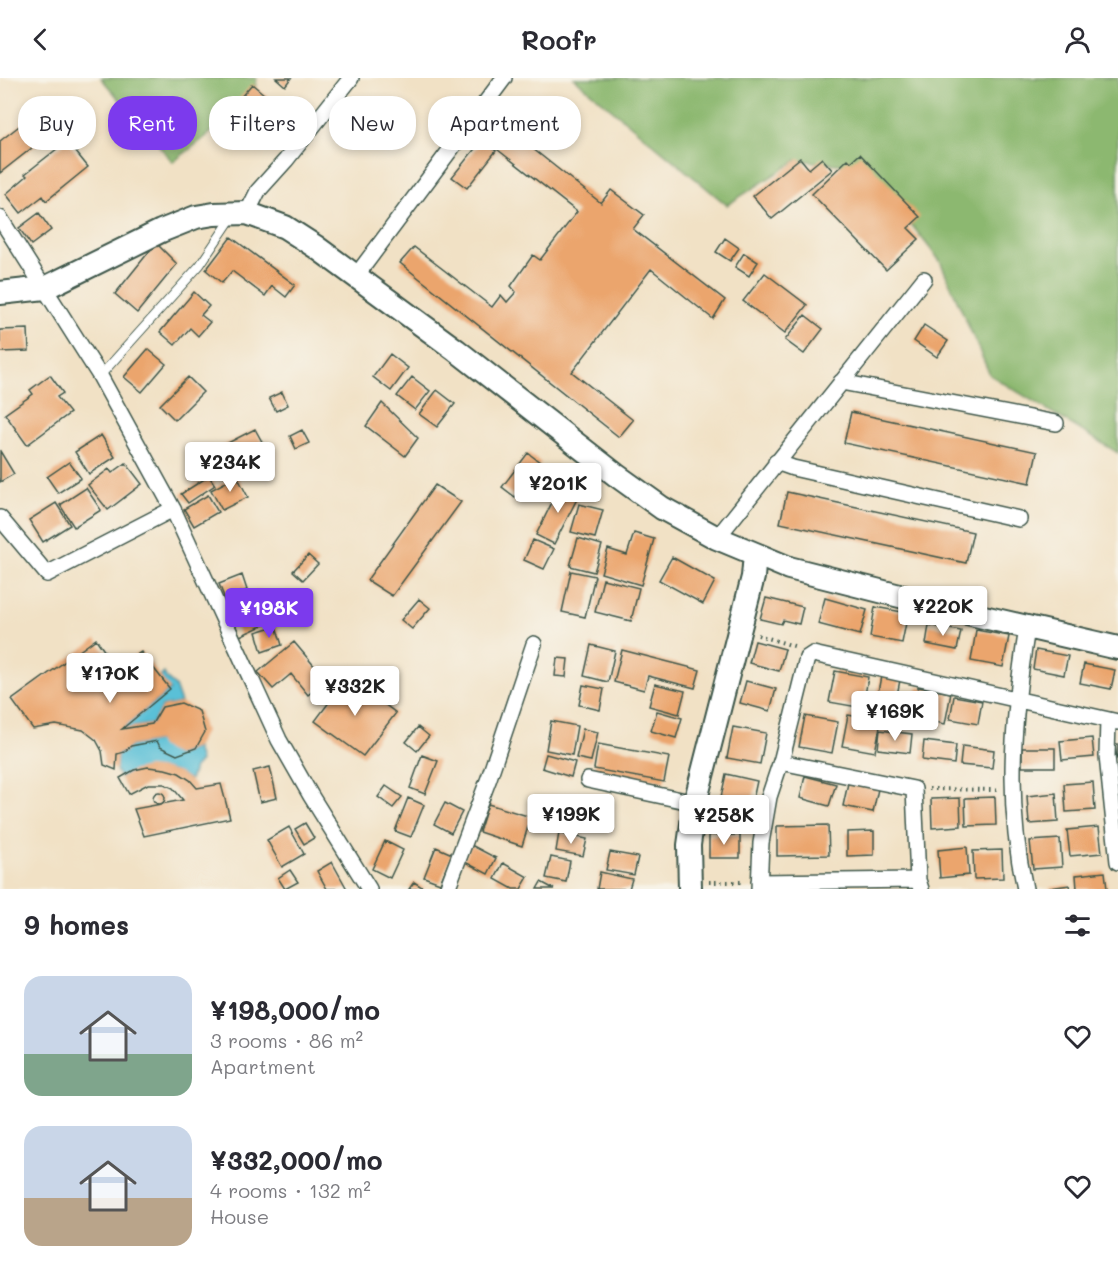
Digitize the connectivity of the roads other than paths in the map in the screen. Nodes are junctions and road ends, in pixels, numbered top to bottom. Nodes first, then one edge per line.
1 (351, 78) edge
2 (504, 78) edge
3 (241, 213) junction
4 (0, 218) edge
5 (356, 276) junction
6 (924, 279) dead end
7 (45, 288) junction
8 (0, 292) edge
9 (100, 376) junction
10 (841, 382) junction
11 (1056, 423) dead end
12 (776, 462) junction
13 (173, 509) junction
14 (0, 518) edge
15 (1019, 519) dead end
16 (717, 538) junction
17 (755, 554) junction
18 (1028, 628) junction
19 (534, 644) dead end
20 (1118, 648) edge
21 (1016, 699) junction
22 (1113, 721) edge
23 (781, 762) junction
24 (588, 780) dead end
25 (695, 803) junction
26 (1118, 862) edge
27 (919, 884) edge
28 (697, 885) edge
29 (759, 886) edge
30 (369, 889) edge
31 (447, 889) edge
32 (1025, 889) edge

1 - 3 street
2 - 5 street
3 - 5 street
3 - 7 street
3 - 9 lane
4 - 7 street
5 - 16 street
6 - 10 street
7 - 8 street
7 - 9 street
9 - 13 street
10 - 11 street
10 - 12 street
12 - 15 street
12 - 16 street
13 - 14 street
13 - 30 street
16 - 17 street
17 - 18 street
17 - 25 street
18 - 20 street
18 - 21 street
19 - 31 street
21 - 22 street
21 - 23 street
21 - 32 street
22 - 26 street
23 - 27 street
23 - 29 street
24 - 25 street
25 - 28 street
27 - 29 street

